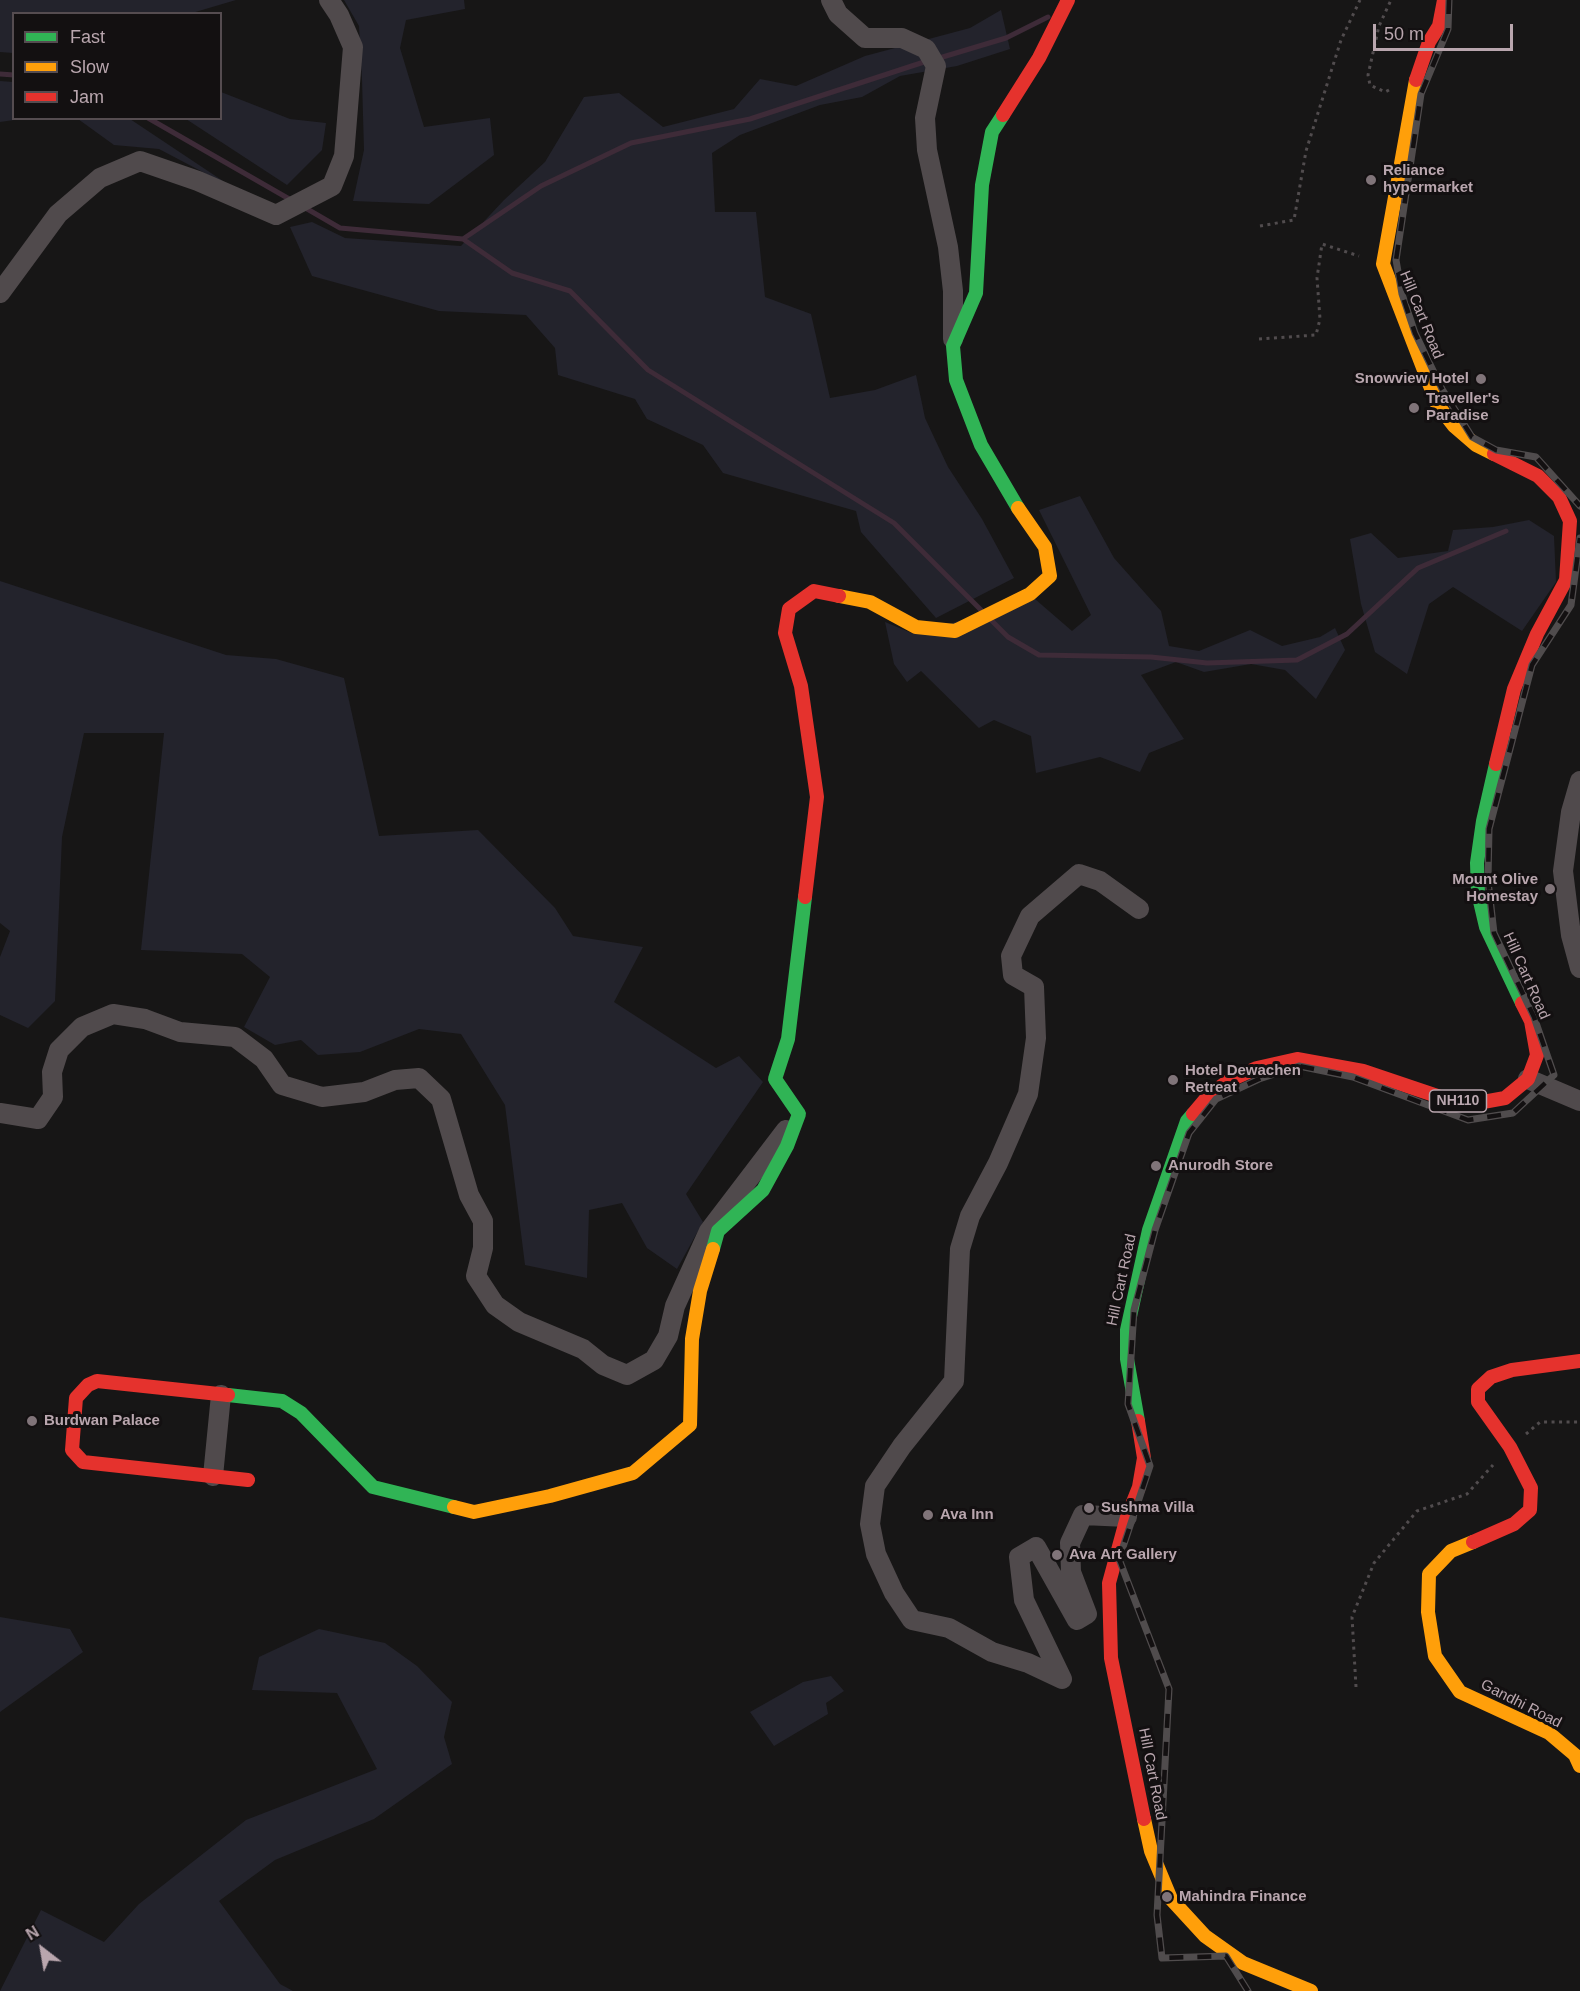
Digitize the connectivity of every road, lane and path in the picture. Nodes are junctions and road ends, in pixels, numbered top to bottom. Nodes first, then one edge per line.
1 (329, 0) edge
2 (831, 0) edge
3 (1068, 0) edge
4 (1360, 0) edge
5 (1391, 0) edge
6 (1444, 0) edge
7 (1394, 87) dead end
8 (1260, 226) dead end
9 (1383, 264) junction
10 (0, 293) edge
11 (1259, 339) dead end
12 (953, 346) junction
13 (1580, 781) edge
14 (1139, 909) dead end
15 (1580, 968) edge
16 (1528, 1079) junction
17 (1580, 1101) edge
18 (0, 1113) edge
19 (799, 1114) junction
20 (1580, 1360) edge
21 (221, 1395) junction
22 (1580, 1422) edge
23 (1510, 1447) junction
24 (213, 1476) junction
25 (248, 1480) dead end
26 (1127, 1517) junction
27 (1356, 1687) dead end
28 (1580, 1766) edge
29 (1311, 1991) edge

1 - 10 street
2 - 12 street
3 - 12 main road
4 - 8 path
5 - 7 path
6 - 9 main road, Hill Cart Road
9 - 11 path
9 - 16 main road, Hill Cart Road
12 - 19 main road
13 - 15 street
14 - 26 street
16 - 17 street
16 - 26 main road, Hill Cart Road / NH110
18 - 19 street
19 - 21 main road
20 - 23 main road, Gandhi Road
21 - 24 street
21 - 24 main road
22 - 23 path
23 - 27 path
23 - 28 main road, Gandhi Road
24 - 25 main road
26 - 29 main road, Hill Cart Road / NH110

